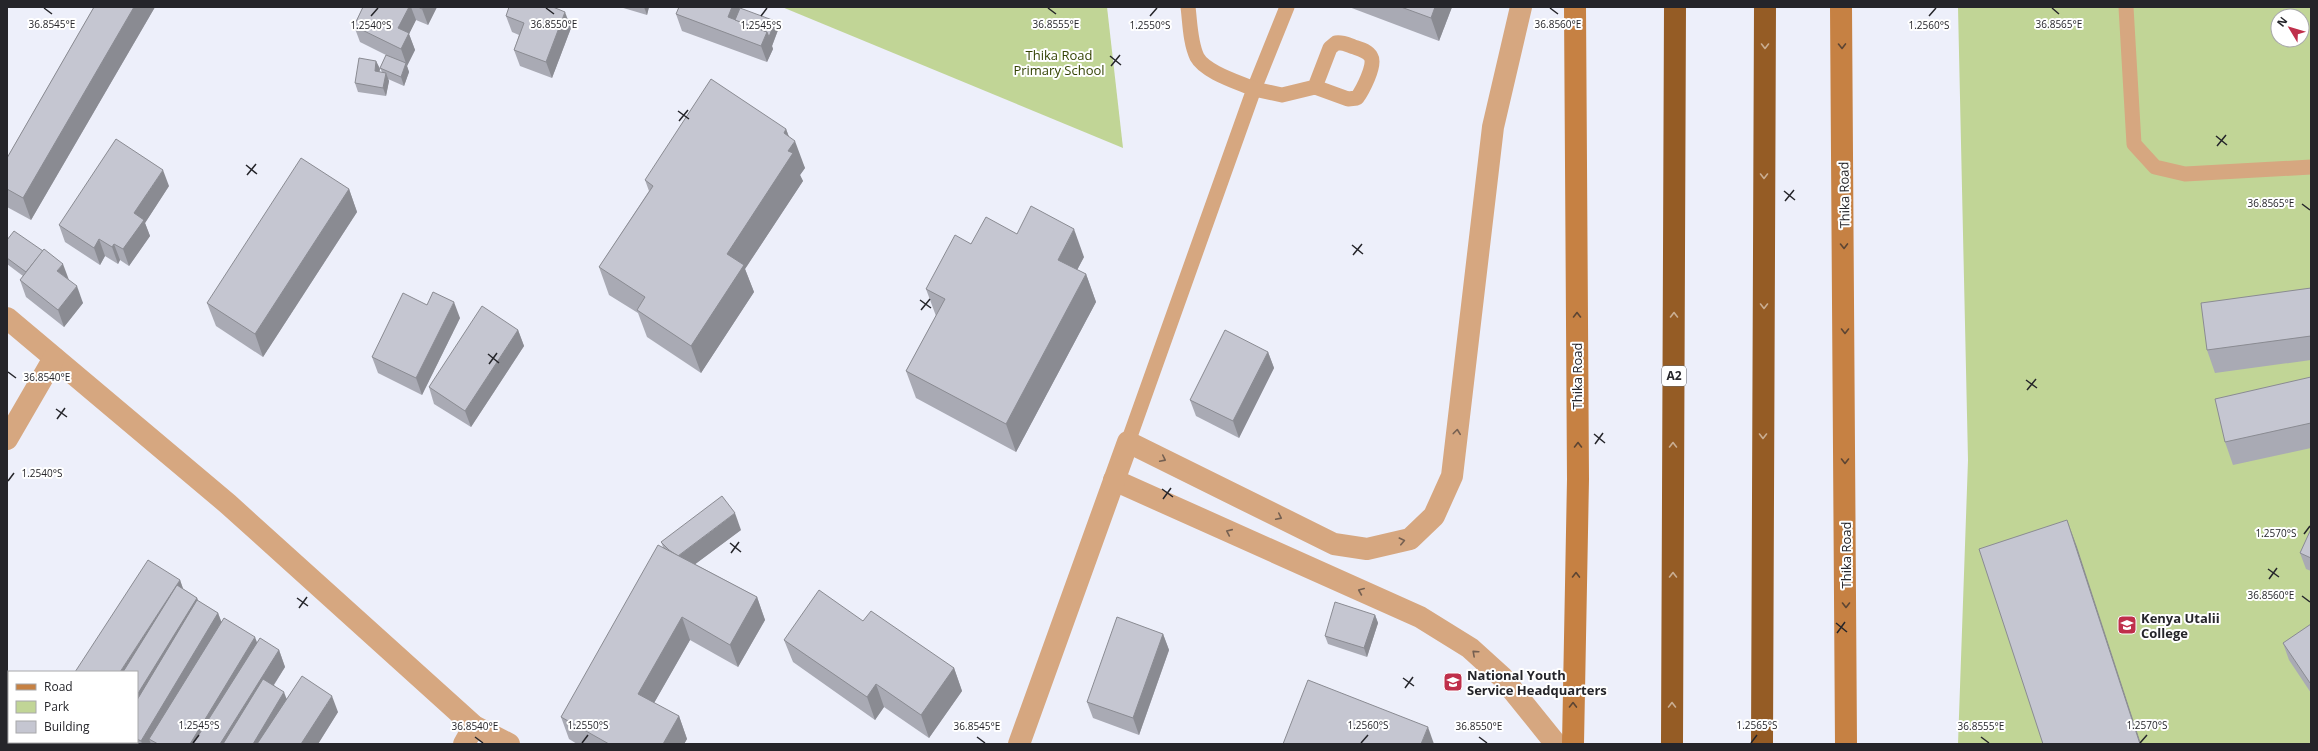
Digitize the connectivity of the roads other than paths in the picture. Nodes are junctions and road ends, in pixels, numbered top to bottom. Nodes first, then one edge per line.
1 (1188, 7) edge
2 (1287, 7) edge
3 (1521, 7) edge
4 (1575, 7) edge
5 (1675, 7) edge
6 (1765, 7) edge
7 (1841, 7) edge
8 (2126, 7) edge
9 (1315, 87) dead end
10 (1254, 89) junction
11 (2311, 167) edge
12 (7, 318) edge
13 (54, 358) junction
14 (7, 438) edge
15 (1128, 442) junction
16 (1114, 480) junction
17 (469, 735) edge
18 (509, 744) edge
19 (1019, 744) edge
20 (1556, 744) edge
21 (1572, 744) edge
22 (1672, 744) edge
23 (1762, 744) edge
24 (1846, 744) edge

1 - 10 lane
2 - 10 lane
15 -> 3 street
21 -> 4 main road, Thika Road
22 -> 5 highway, A2
6 -> 23 highway
7 -> 24 main road, Thika Road
8 - 11 lane
9 - 10 lane
10 - 15 lane
12 - 13 street
13 - 14 street
13 - 17 street
15 - 16 street
16 - 19 street
20 -> 16 street
17 - 18 street

